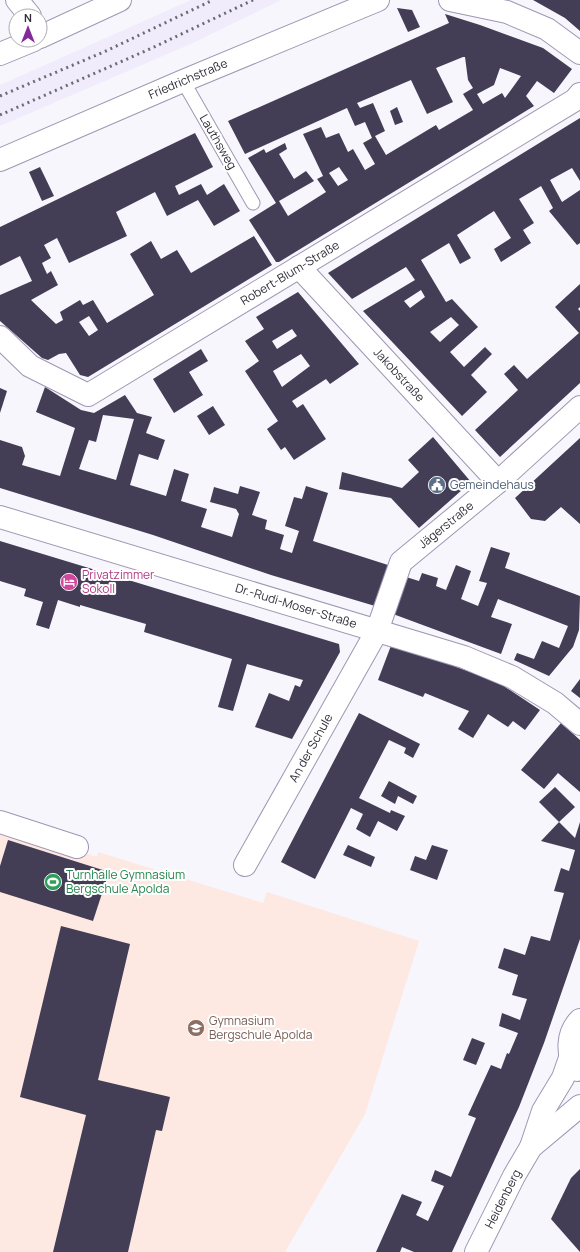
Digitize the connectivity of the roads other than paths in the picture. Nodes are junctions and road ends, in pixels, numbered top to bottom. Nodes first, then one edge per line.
1 (17, 0) edge
2 (120, 0) edge
3 (378, 0) edge
4 (450, 0) edge
5 (24, 8) edge
6 (48, 32) edge
7 (13, 48) edge
8 (580, 53) edge
9 (0, 54) edge
10 (183, 80) junction
11 (580, 94) edge
12 (0, 160) edge
13 (253, 203) dead end
14 (300, 267) junction
15 (0, 337) edge
16 (580, 407) edge
17 (498, 482) junction
18 (0, 517) edge
19 (377, 630) junction
20 (580, 724) edge
21 (1, 825) edge
22 (77, 847) dead end
23 (246, 865) dead end
24 (580, 1020) edge
25 (575, 1066) edge
26 (580, 1106) edge
27 (531, 1147) junction
28 (476, 1252) edge

1 - 5 street
2 - 6 street
3 - 10 street, Friedrichstraße
4 - 8 street
7 - 9 street
10 - 12 street, Friedrichstraße
10 - 13 lane, Lauthsweg
11 - 14 street, Robert-Blum-Straße
14 - 15 street, Robert-Blum-Straße
14 - 17 street, Jakobstraße
16 - 17 street, Jägerstraße
17 - 19 street, Jägerstraße
18 - 19 street, Dr.-Rudi-Moser-Straße
19 - 20 street, Dr.-Rudi-Moser-Straße
19 - 23 street, An der Schule
21 - 22 street
24 - 25 street, Heidenberg
25 - 27 street, Heidenberg
26 - 27 street, Heidenberg
27 - 28 street, Heidenberg

